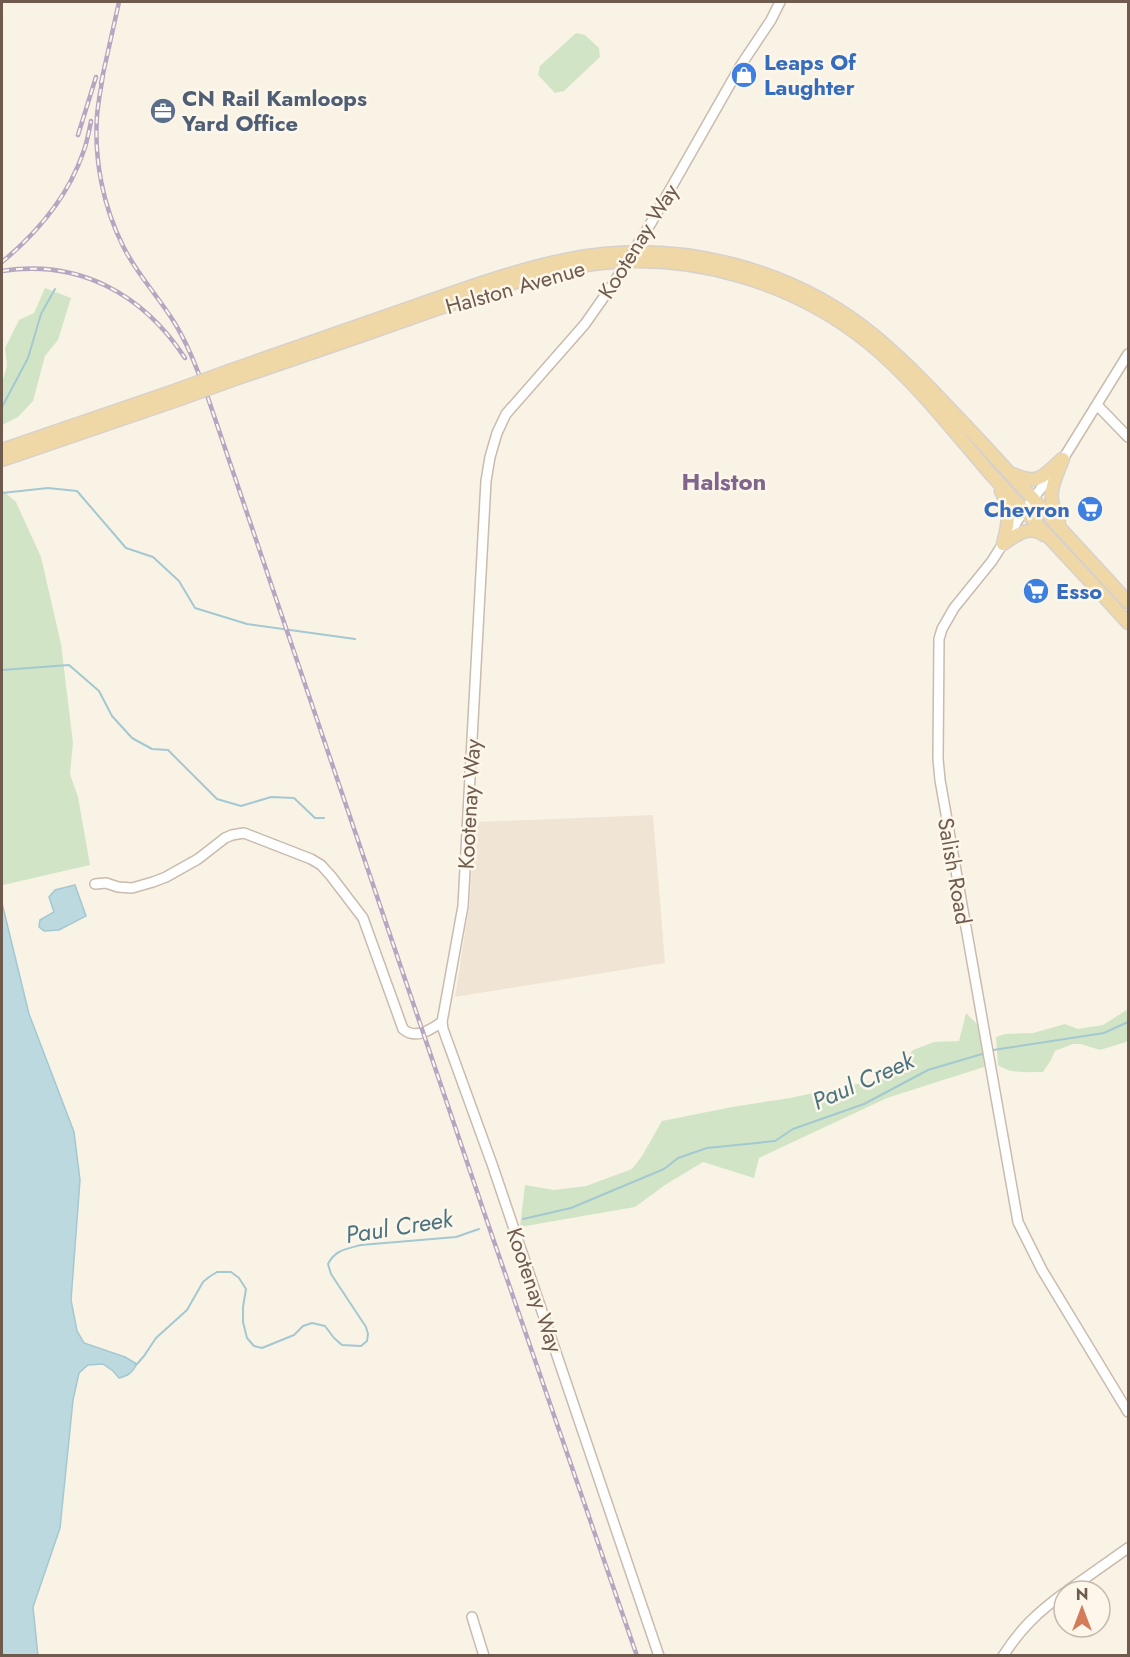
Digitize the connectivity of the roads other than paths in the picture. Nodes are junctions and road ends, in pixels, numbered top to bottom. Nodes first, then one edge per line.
1 (780, 2) edge
2 (1128, 354) edge
3 (230, 376) junction
4 (1097, 405) junction
5 (1128, 437) edge
6 (10, 451) edge
7 (1063, 459) junction
8 (2, 460) edge
9 (1009, 472) junction
10 (990, 473) junction
11 (1034, 499) junction
12 (1025, 511) junction
13 (1062, 530) junction
14 (1055, 543) junction
15 (1003, 544) junction
16 (1128, 603) edge
17 (1128, 623) edge
18 (95, 884) dead end
19 (442, 1022) junction
20 (1128, 1412) edge
21 (1128, 1548) edge
22 (1084, 1579) edge
23 (1052, 1602) edge
24 (472, 1617) dead end
25 (484, 1656) edge
26 (659, 1656) edge
27 (1003, 1656) edge

1 - 19 street, Kootenay Way, bridge
2 - 4 street, Salish Road
3 - 6 main road, Halston Avenue, bridge
3 - 9 main road, Halston Avenue
3 - 10 main road, Halston Avenue
4 - 5 street
4 - 7 street, Salish Road
6 - 8 main road, Halston Avenue
7 - 9 main road
7 - 11 street, Salish Road
7 - 13 main road
9 - 11 main road, Halston Avenue
10 - 12 main road, Halston Avenue
10 - 15 main road
11 - 12 street, Salish Road
11 - 13 main road, Halston Avenue
12 - 14 main road, Halston Avenue
12 - 15 street, Salish Road
13 - 16 main road, Halston Avenue
14 - 15 main road
14 - 17 main road, Halston Avenue
15 - 20 street, Salish Road
18 - 19 street
19 - 26 street, Kootenay Way
21 - 22 street
23 - 27 street
24 - 25 street

